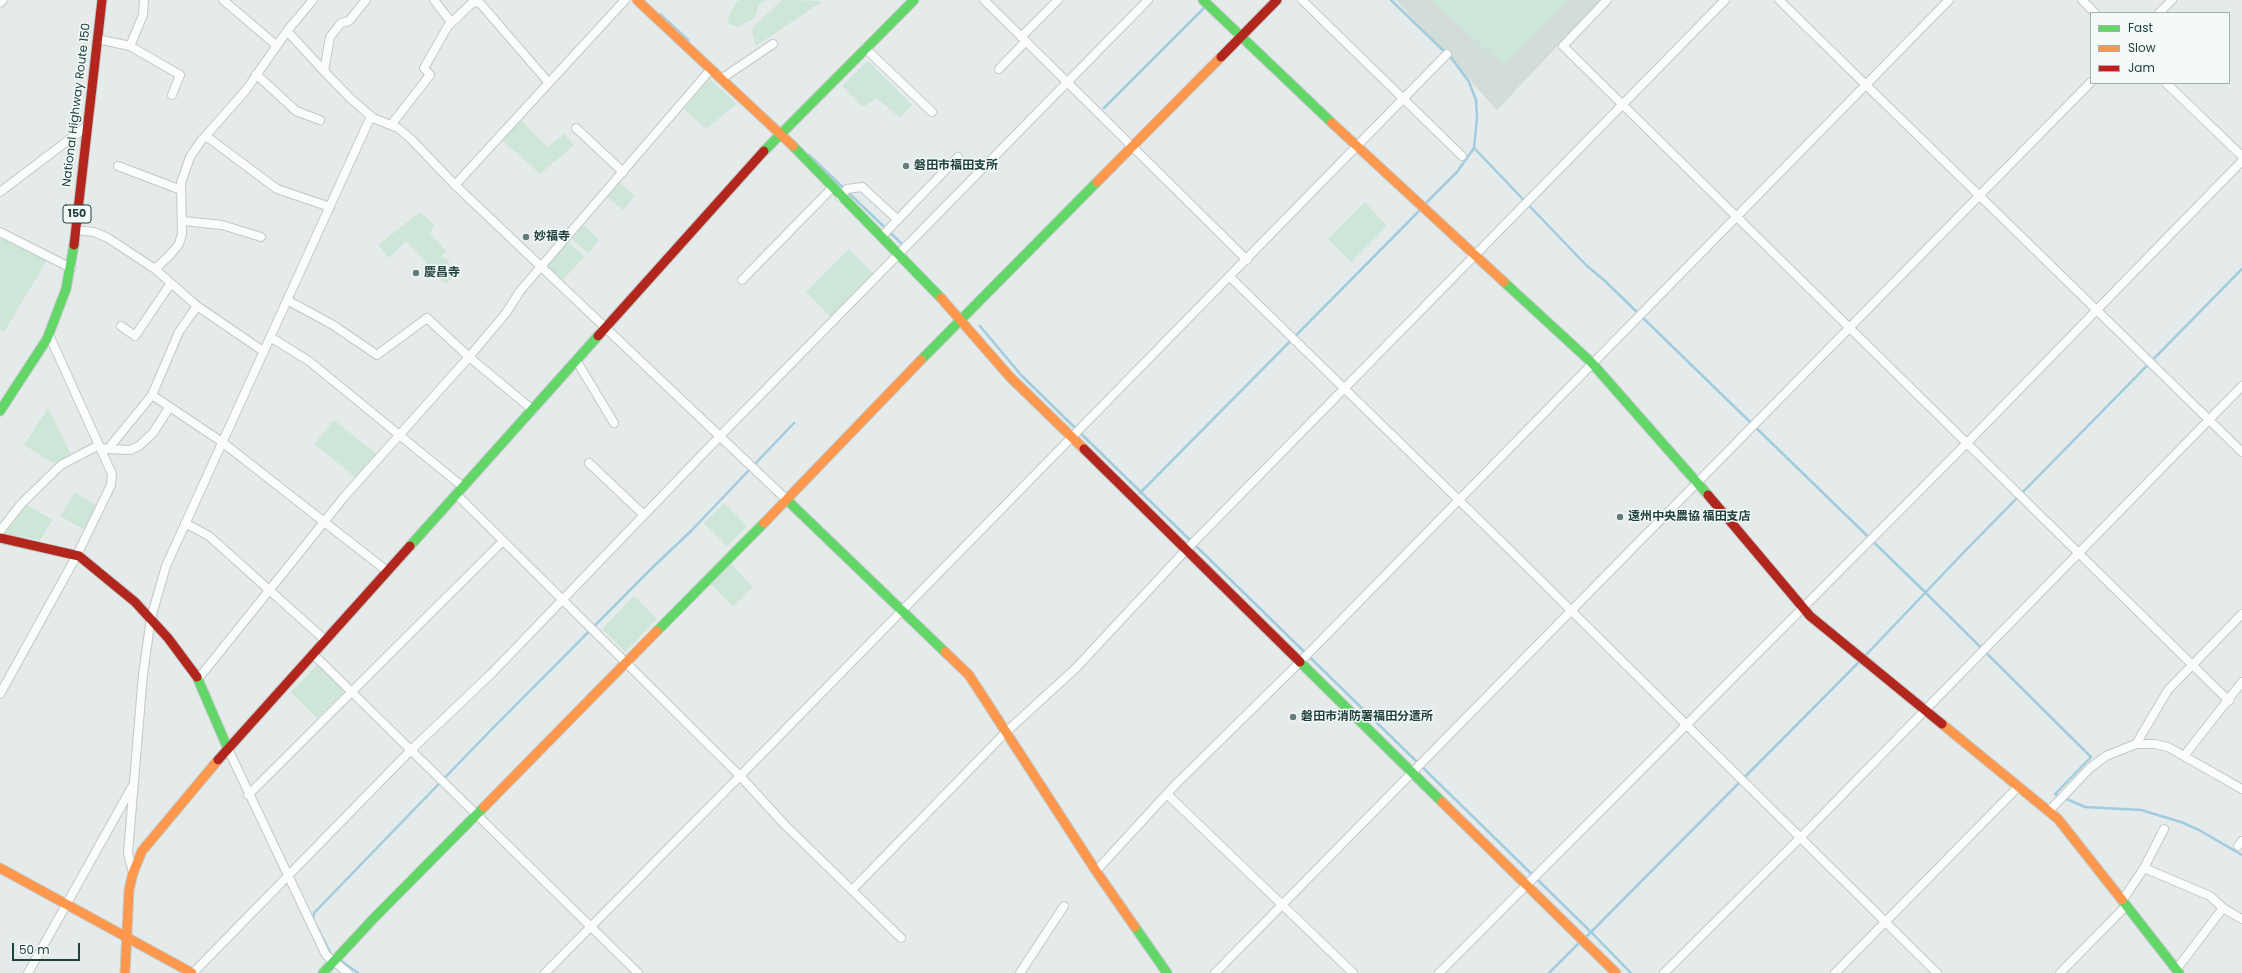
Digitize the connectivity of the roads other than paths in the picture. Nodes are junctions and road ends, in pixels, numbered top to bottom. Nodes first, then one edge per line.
1 (3, 0) edge
2 (102, 0) edge
3 (144, 0) edge
4 (224, 0) edge
5 (313, 0) edge
6 (366, 0) edge
7 (434, 0) edge
8 (626, 0) edge
9 (637, 0) edge
10 (914, 0) edge
11 (984, 0) edge
12 (1058, 0) edge
13 (1148, 0) edge
14 (1204, 0) edge
15 (1278, 0) edge
16 (1302, 0) edge
17 (1607, 0) edge
18 (1725, 0) edge
19 (1779, 0) edge
20 (1949, 0) edge
21 (2082, 0) edge
22 (2172, 0) edge
23 (0, 3) edge
24 (2094, 12) edge
25 (2160, 12) edge
26 (451, 22) junction
27 (287, 31) junction
28 (1241, 36) junction
29 (97, 39) junction
30 (1023, 39) junction
31 (773, 44) dead end
32 (276, 45) junction
33 (130, 46) junction
34 (865, 48) junction
35 (1447, 54) dead end
36 (711, 69) junction
37 (999, 69) dead end
38 (324, 71) junction
39 (256, 74) junction
40 (721, 79) junction
41 (549, 83) junction
42 (1067, 83) junction
43 (2090, 83) edge
44 (2167, 84) edge
45 (1866, 85) junction
46 (172, 95) dead end
47 (1404, 99) junction
48 (1622, 105) junction
49 (932, 112) dead end
50 (371, 116) junction
51 (320, 120) dead end
52 (391, 125) junction
53 (87, 126) junction
54 (576, 128) dead end
55 (780, 133) junction
56 (206, 136) junction
57 (1133, 147) junction
58 (1358, 147) junction
59 (1462, 156) dead end
60 (2242, 156) edge
61 (958, 157) dead end
62 (2242, 161) edge
63 (118, 166) dead end
64 (623, 172) junction
65 (455, 185) junction
66 (832, 188) junction
67 (181, 190) junction
68 (0, 192) edge
69 (840, 196) junction
70 (1979, 196) junction
71 (330, 207) junction
72 (1736, 217) junction
73 (898, 220) junction
74 (184, 221) junction
75 (75, 230) junction
76 (1, 234) edge
77 (261, 237) dead end
78 (881, 237) junction
79 (899, 255) junction
80 (1475, 255) junction
81 (1247, 260) junction
82 (540, 266) junction
83 (71, 268) junction
84 (155, 269) junction
85 (1230, 277) junction
86 (742, 280) dead end
87 (171, 283) junction
88 (287, 300) junction
89 (197, 306) junction
90 (2097, 311) junction
91 (961, 319) junction
92 (121, 326) dead end
93 (605, 328) junction
94 (1849, 328) junction
95 (49, 335) junction
96 (270, 337) junction
97 (264, 351) junction
98 (469, 357) junction
99 (576, 360) junction
100 (1591, 362) junction
101 (2242, 386) edge
102 (1344, 388) junction
103 (152, 395) junction
104 (169, 408) junction
105 (533, 410) junction
106 (0, 411) edge
107 (2208, 421) junction
108 (614, 424) dead end
109 (399, 433) junction
110 (720, 436) junction
111 (1072, 438) junction
112 (222, 442) junction
113 (1967, 443) junction
114 (103, 447) junction
115 (2242, 452) edge
116 (589, 462) dead end
117 (1697, 482) junction
118 (463, 487) junction
119 (457, 495) junction
120 (787, 500) junction
121 (1457, 500) junction
122 (644, 515) junction
123 (323, 522) junction
124 (185, 523) junction
125 (0, 530) edge
126 (0, 538) edge
127 (503, 541) junction
128 (1185, 550) junction
129 (2077, 553) junction
130 (77, 555) junction
131 (386, 571) junction
132 (269, 590) junction
133 (563, 599) junction
134 (1802, 607) junction
135 (902, 610) junction
136 (1571, 613) junction
137 (2242, 614) edge
138 (151, 618) junction
139 (325, 640) junction
140 (313, 654) junction
141 (626, 662) junction
142 (1299, 663) junction
143 (2191, 665) junction
144 (198, 679) junction
145 (2242, 682) edge
146 (351, 691) junction
147 (0, 694) edge
148 (2229, 701) junction
149 (1923, 710) junction
150 (1685, 724) junction
151 (1006, 732) junction
152 (2136, 744) junction
153 (228, 749) junction
154 (411, 750) junction
155 (2184, 756) junction
156 (1412, 773) junction
157 (740, 776) junction
158 (134, 784) junction
159 (2019, 786) junction
160 (2242, 788) edge
161 (248, 795) junction
162 (1168, 795) junction
163 (2049, 811) junction
164 (476, 815) junction
165 (2164, 829) dead end
166 (1800, 838) junction
167 (0, 868) edge
168 (2144, 868) junction
169 (1096, 870) junction
170 (132, 873) junction
171 (289, 876) junction
172 (1526, 884) junction
173 (852, 889) junction
174 (65, 904) junction
175 (2124, 904) junction
176 (1283, 905) junction
177 (1064, 906) dead end
178 (2222, 908) junction
179 (2242, 919) edge
180 (1885, 922) junction
181 (591, 927) junction
182 (128, 938) junction
183 (901, 938) dead end
184 (332, 962) junction
185 (2177, 971) edge
186 (28, 973) edge
187 (125, 973) edge
188 (192, 973) edge
189 (323, 973) edge
190 (348, 973) edge
191 (545, 973) edge
192 (638, 973) edge
193 (1020, 973) edge
194 (1167, 973) edge
195 (1215, 973) edge
196 (1353, 973) edge
197 (1439, 973) edge
198 (1616, 973) edge
199 (1664, 973) edge
200 (1835, 973) edge
201 (1937, 973) edge
202 (2060, 973) edge

1 - 23 street
2 - 29 main road, National Highway Route 150 / 150
3 - 33 street
4 - 32 street
5 - 27 street
6 - 38 street
7 - 26 street
8 - 41 street
9 - 36 main road
10 - 34 main road
11 - 30 street
12 - 30 street
13 - 42 street
14 - 28 main road
15 - 28 main road
16 - 47 street
17 - 48 street
18 - 48 street
19 - 45 street
20 - 45 street
21 - 24 street
22 - 25 street
26 - 41 street
26 - 52 street
27 - 32 street
27 - 38 street
28 - 57 main road
28 - 58 main road
29 - 33 street
29 - 53 main road, National Highway Route 150 / 150
30 - 37 street
30 - 42 street
31 - 40 street
32 - 39 street
33 - 46 street
34 - 49 street
34 - 55 main road
35 - 47 street
36 - 40 main road
36 - 64 street
38 - 50 street
39 - 51 street
39 - 56 street
40 - 55 main road
41 - 65 street
42 - 57 street
42 - 79 street
43 - 70 street
44 - 60 street
45 - 70 street
45 - 72 street
47 - 58 street
47 - 59 street
48 - 72 street
48 - 80 street
50 - 52 street
50 - 71 street
52 - 65 street
53 - 68 street
53 - 75 main road, National Highway Route 150 / 150
54 - 64 street
55 - 66 main road
55 - 93 main road
56 - 67 street
56 - 71 street
57 - 81 street
57 - 91 main road
58 - 80 main road
58 - 81 street
61 - 73 street
62 - 90 street
63 - 67 street
64 - 82 street
65 - 82 street
66 - 69 main road
66 - 86 street
67 - 74 street
69 - 73 street
69 - 78 main road
70 - 90 street
70 - 94 street
71 - 88 street
72 - 94 street
72 - 100 street
73 - 78 street
74 - 77 street
74 - 84 street
75 - 83 main road, National Highway Route 150 / 150
75 - 84 street
76 - 83 street
78 - 79 main road
79 - 91 main road
79 - 110 street
80 - 100 main road
80 - 102 street
81 - 85 street
82 - 93 street
82 - 98 street
83 - 95 main road, National Highway Route 150 / 150
84 - 87 street
85 - 102 street
85 - 111 street
87 - 89 street
87 - 92 street
88 - 96 street
88 - 98 street
89 - 97 street
89 - 103 street
90 - 107 street
90 - 113 street
91 - 111 main road
91 - 120 main road
93 - 99 main road
93 - 110 street
94 - 113 street
94 - 117 street
95 - 106 main road, National Highway Route 150 / 150
95 - 114 street
96 - 97 street
96 - 109 street
97 - 112 street
98 - 105 street
98 - 109 street
99 - 105 main road
99 - 108 street
100 - 117 main road
100 - 121 street
101 - 107 street
102 - 121 street
102 - 128 street
103 - 104 street
103 - 114 street
104 - 112 street
104 - 114 street
105 - 118 main road
107 - 115 street
107 - 129 street
109 - 118 street
109 - 123 street
110 - 120 street
110 - 122 street
111 - 128 main road
111 - 135 street
112 - 123 street
112 - 124 street
113 - 129 street
113 - 134 street
114 - 125 street
114 - 130 street
116 - 122 street
117 - 134 main road
117 - 136 street
118 - 119 main road
119 - 127 street
119 - 131 main road
120 - 135 main road
120 - 141 main road
121 - 136 street
121 - 142 street
122 - 133 street
123 - 131 street
123 - 132 street
124 - 132 street
124 - 138 street
126 - 130 main road
127 - 133 street
127 - 146 street
128 - 142 main road
128 - 151 street
129 - 143 street
129 - 149 street
130 - 138 main road
130 - 147 street
131 - 139 main road
132 - 139 street
132 - 144 street
133 - 141 street
133 - 154 street
134 - 149 main road
134 - 150 street
135 - 151 main road
135 - 157 street
136 - 150 street
136 - 156 street
137 - 143 street
138 - 144 main road
138 - 158 street
139 - 140 main road
140 - 146 street
140 - 153 main road
141 - 157 street
141 - 164 main road
142 - 156 main road
142 - 162 street
143 - 148 street
143 - 152 street
144 - 153 main road
145 - 148 street
146 - 154 street
146 - 161 street
148 - 155 street
149 - 159 main road
149 - 166 street
150 - 166 street
150 - 172 street
151 - 169 main road
151 - 173 street
152 - 155 street
152 - 163 street
153 - 161 street
153 - 170 main road
154 - 164 street
154 - 171 street
155 - 160 street
156 - 172 main road
156 - 176 street
157 - 173 street
157 - 181 street
158 - 170 street
158 - 174 street
159 - 163 main road
159 - 180 street
161 - 171 street
162 - 169 street
162 - 176 street
163 - 175 main road
164 - 181 street
164 - 184 main road
165 - 168 street
166 - 180 street
166 - 199 street
167 - 174 main road
168 - 175 street
168 - 178 street
169 - 194 main road
170 - 182 main road
171 - 184 street
171 - 188 street
172 - 197 street
172 - 198 main road
173 - 183 street
174 - 182 main road
174 - 186 street
175 - 185 main road
175 - 202 street
176 - 195 street
176 - 196 street
177 - 193 street
178 - 179 street
178 - 185 street
180 - 200 street
180 - 201 street
181 - 191 street
181 - 192 street
182 - 187 main road
182 - 188 main road
184 - 189 main road
184 - 190 street

